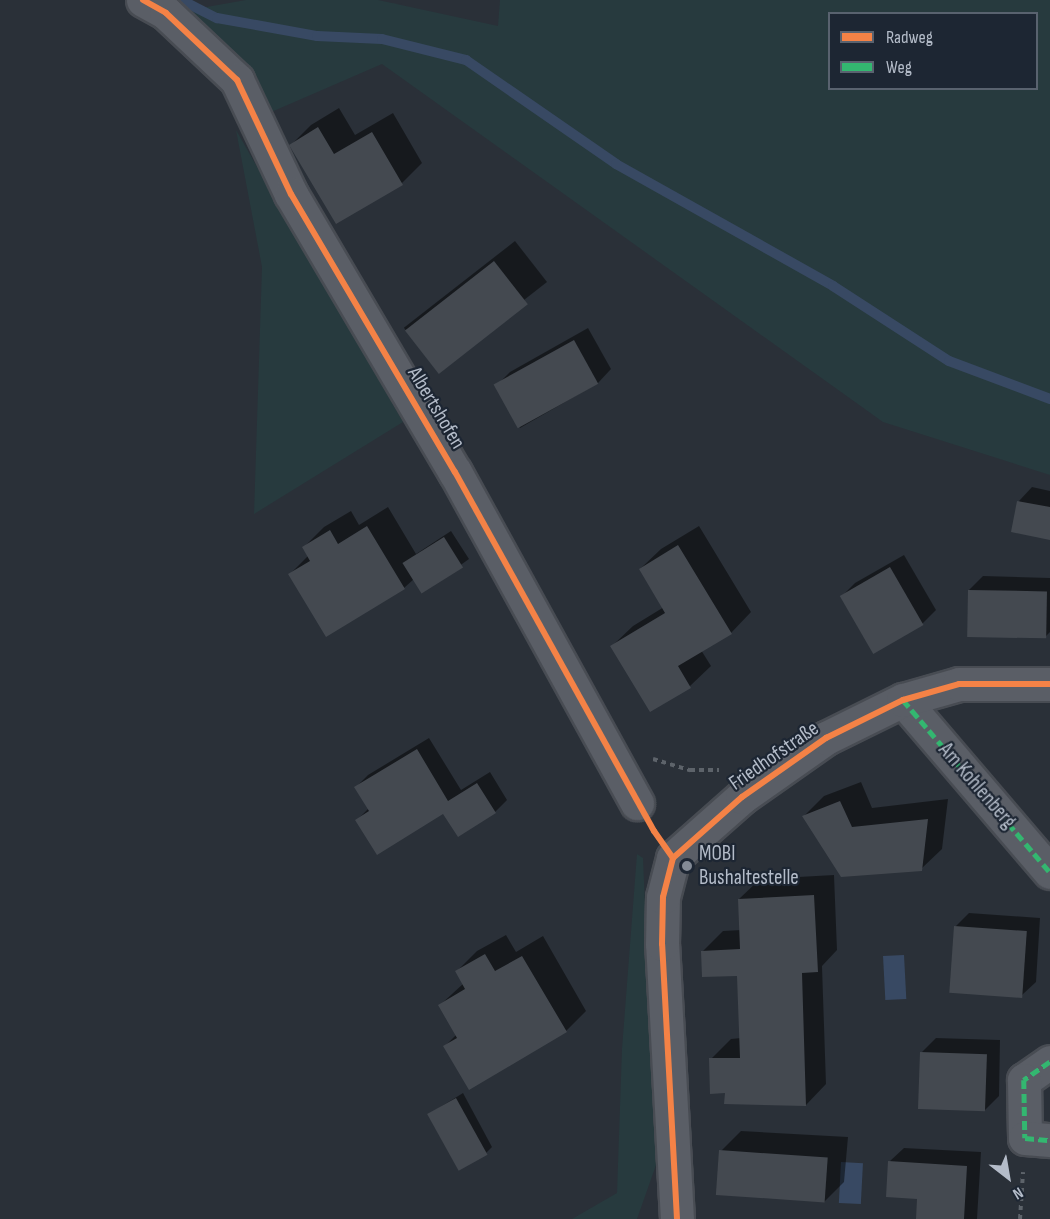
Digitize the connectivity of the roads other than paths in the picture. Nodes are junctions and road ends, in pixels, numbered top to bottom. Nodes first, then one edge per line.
1 (143, 0) edge
2 (1050, 684) edge
3 (903, 700) junction
4 (638, 803) dead end
5 (1050, 872) edge
6 (1050, 1062) edge
7 (1037, 1139) edge
8 (677, 1219) edge

1 - 4 street, Albertshofen
2 - 3 street, Friedhofstraße
3 - 5 street, Am Kohlenberg
3 - 8 street, Friedhofstraße
6 - 7 street

